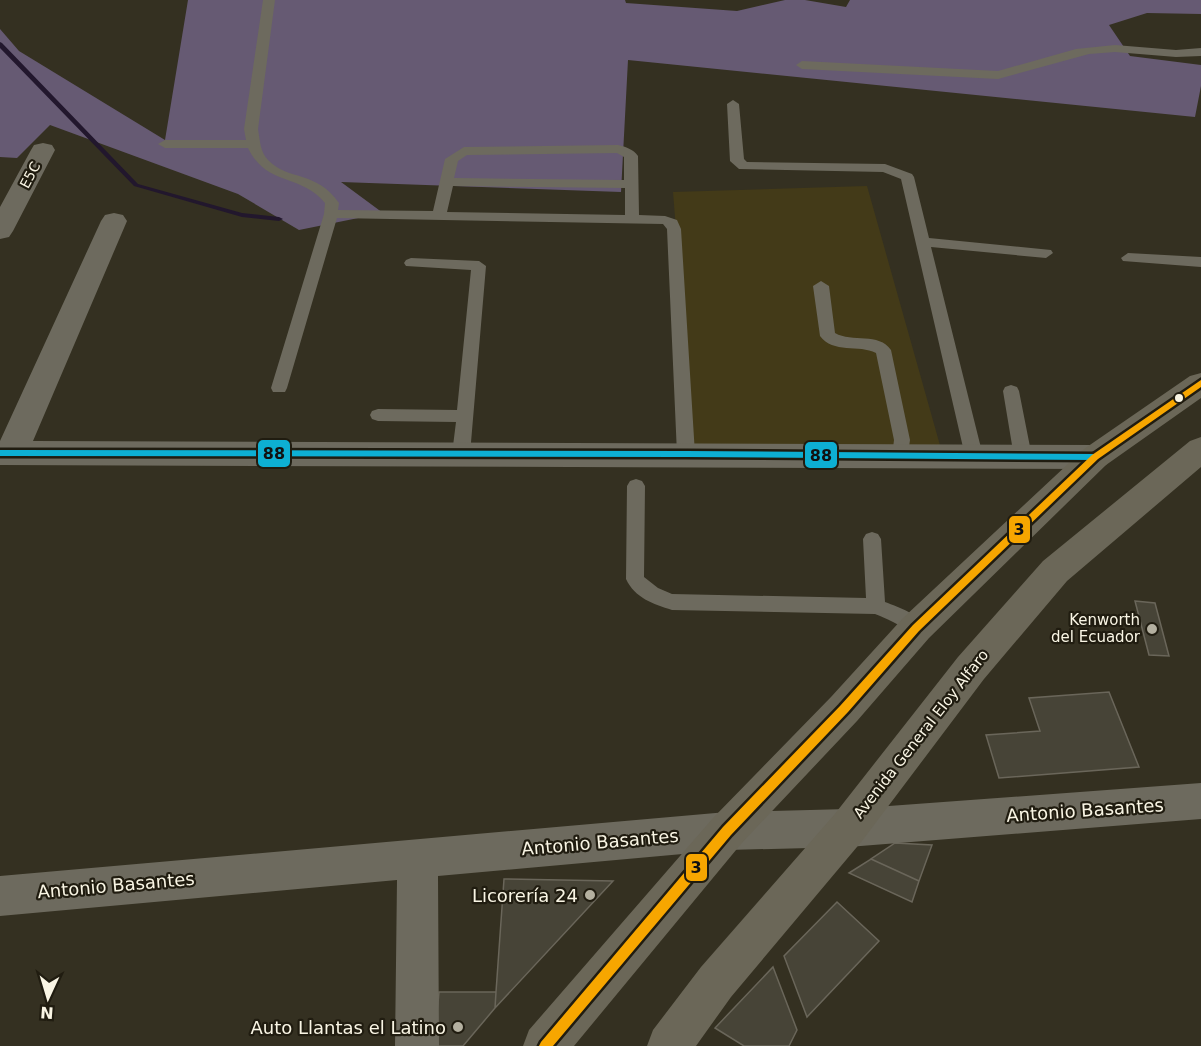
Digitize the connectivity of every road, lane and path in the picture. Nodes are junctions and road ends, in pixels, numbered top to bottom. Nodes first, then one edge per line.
1 (269, 0) edge
2 (1201, 52) edge
3 (802, 65) dead end
4 (733, 104) dead end
5 (165, 144) dead end
6 (252, 144) junction
7 (43, 150) dead end
8 (447, 182) junction
9 (632, 184) junction
10 (331, 214) junction
11 (439, 215) junction
12 (632, 218) junction
13 (114, 221) dead end
14 (0, 231) edge
15 (923, 242) junction
16 (1046, 253) dead end
17 (1128, 258) dead end
18 (1201, 262) edge
19 (411, 263) dead end
20 (821, 286) dead end
21 (1201, 383) edge
22 (279, 388) dead end
23 (1011, 391) dead end
24 (378, 415) dead end
25 (465, 416) junction
26 (1201, 449) edge
27 (6, 453) edge
28 (462, 454) junction
29 (686, 454) junction
30 (901, 456) junction
31 (974, 456) junction
32 (1023, 457) junction
33 (1095, 457) junction
34 (636, 486) dead end
35 (872, 539) dead end
36 (876, 606) junction
37 (916, 627) junction
38 (1201, 801) edge
39 (848, 828) junction
40 (727, 831) junction
41 (418, 858) junction
42 (0, 896) edge
43 (417, 1046) edge
44 (545, 1046) edge
45 (669, 1046) edge

1 - 6 lane
2 - 3 lane
4 - 15 lane
5 - 6 lane
6 - 10 lane
7 - 14 street, E5C
8 - 9 lane
8 - 9 lane
8 - 11 lane
9 - 12 lane
10 - 11 lane
10 - 22 lane
11 - 12 lane
12 - 29 lane
13 - 27 street
15 - 16 lane
15 - 31 lane
17 - 18 lane
19 - 25 lane
20 - 30 lane
21 - 33 main road
23 - 32 lane
24 - 25 lane
25 - 28 lane
26 - 39 main road, Avenida General Eloy Alfaro
27 - 28 street
28 - 29 street
29 - 30 street
30 - 31 street
31 - 32 street
32 - 33 street
33 - 37 main road
34 - 36 lane
35 - 36 lane
36 - 37 lane
37 - 40 main road
38 - 39 street, Antonio Basantes
39 - 40 street, Antonio Basantes
39 - 45 main road, Avenida General Eloy Alfaro
40 - 41 street, Antonio Basantes
40 - 44 main road
41 - 42 street, Antonio Basantes
41 - 43 street

